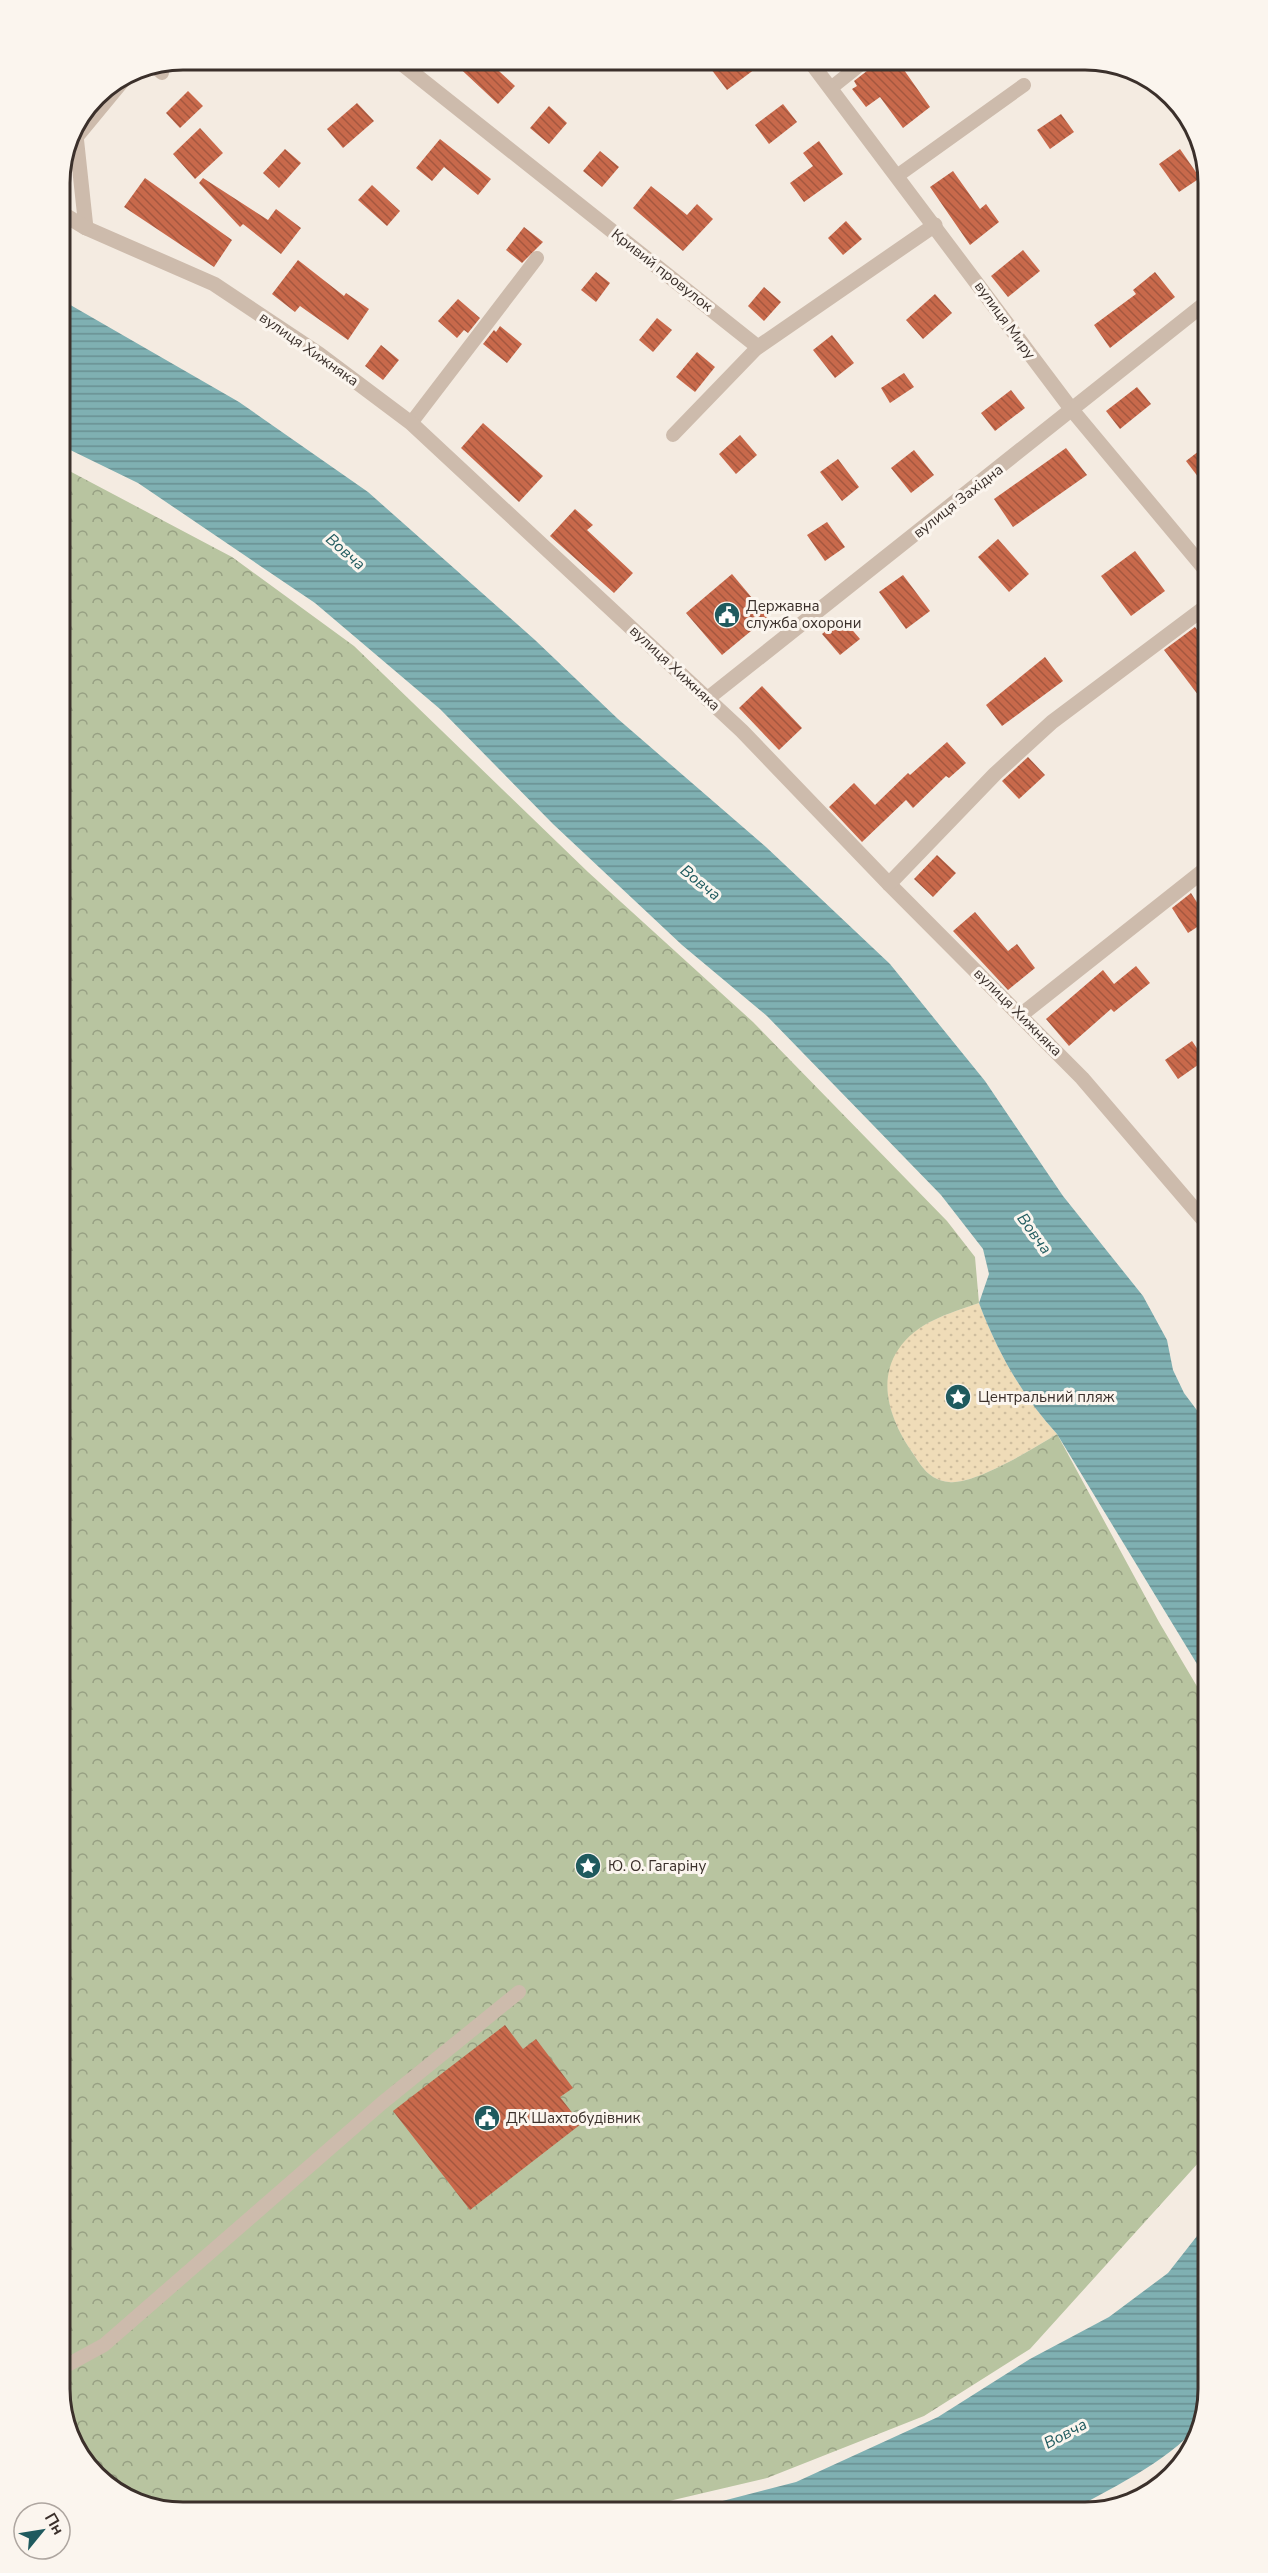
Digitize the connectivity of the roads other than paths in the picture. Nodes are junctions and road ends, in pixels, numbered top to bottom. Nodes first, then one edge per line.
1 (410, 70) edge
2 (817, 71) edge
3 (853, 71) edge
4 (1024, 85) dead end
5 (831, 88) junction
6 (77, 146) edge
7 (897, 176) junction
8 (71, 219) edge
9 (935, 225) junction
10 (86, 228) junction
11 (537, 258) dead end
12 (1198, 309) edge
13 (758, 347) junction
14 (1072, 411) junction
15 (411, 423) junction
16 (673, 435) dead end
17 (1198, 561) edge
18 (1198, 612) edge
19 (707, 699) junction
20 (1198, 875) edge
21 (889, 884) junction
22 (1021, 1015) junction
23 (1198, 1213) edge
24 (519, 1992) dead end
25 (70, 2364) edge

1 - 13 street, Кривий провулок
2 - 5 street, вулиця Миру
3 - 5 lane
4 - 7 lane
5 - 7 street, вулиця Миру
6 - 10 street
7 - 9 street, вулиця Миру
8 - 10 street, вулиця Хижняка
9 - 13 street
9 - 14 street, вулиця Миру
10 - 15 street, вулиця Хижняка
11 - 15 lane
12 - 14 street, вулиця Західна
13 - 16 lane
14 - 17 street, вулиця Миру
14 - 19 street, вулиця Західна
15 - 19 street, вулиця Хижняка
18 - 21 street
19 - 21 street, вулиця Хижняка
20 - 22 street
21 - 22 street, вулиця Хижняка
22 - 23 street, вулиця Хижняка
24 - 25 lane

